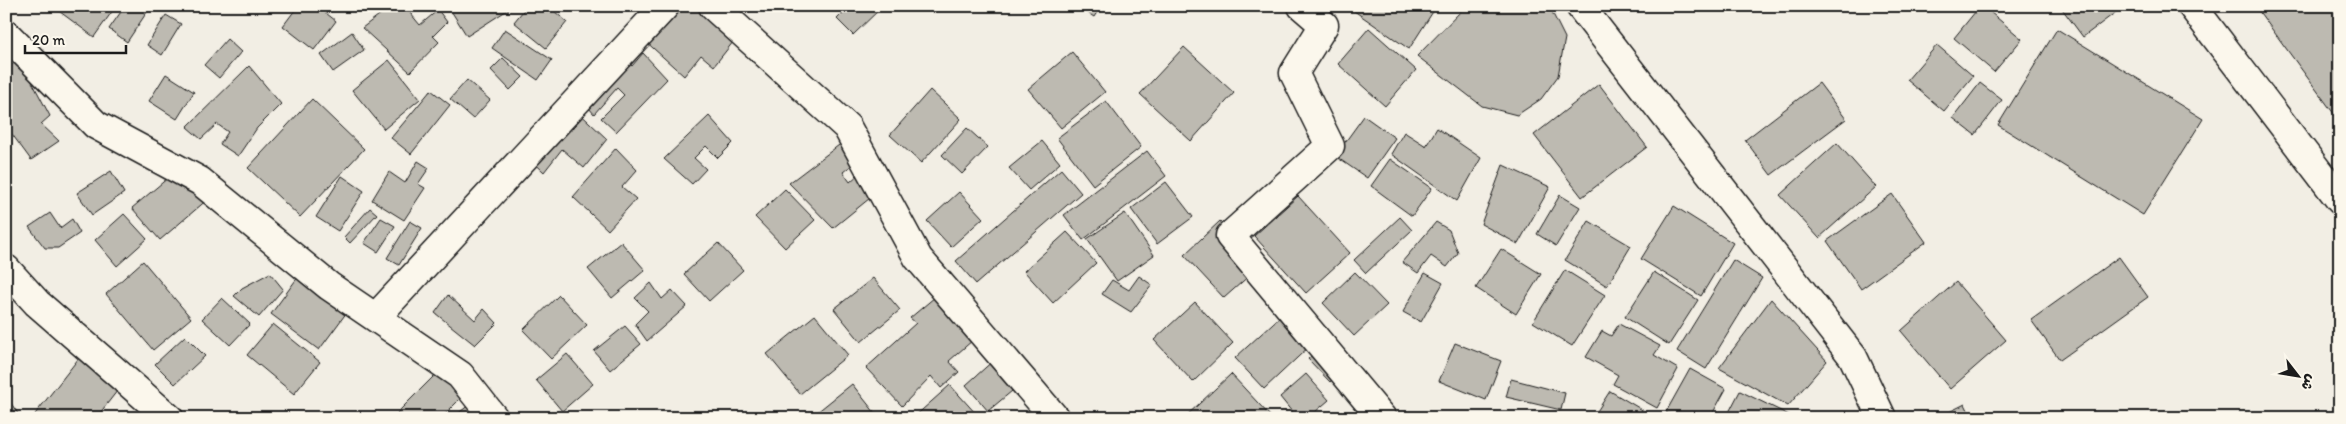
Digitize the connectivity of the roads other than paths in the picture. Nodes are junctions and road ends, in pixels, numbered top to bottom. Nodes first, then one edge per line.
1 (665, 6) edge
2 (713, 6) edge
3 (1302, 6) edge
4 (1580, 6) edge
5 (2192, 6) edge
6 (6, 34) edge
7 (2340, 200) edge
8 (6, 269) edge
9 (376, 318) junction
10 (169, 418) edge
11 (494, 418) edge
12 (1056, 418) edge
13 (1382, 418) edge
14 (1882, 418) edge

1 - 9 street
2 - 12 street
3 - 13 street
4 - 14 street
5 - 7 street
6 - 9 street
8 - 10 street
9 - 11 street

